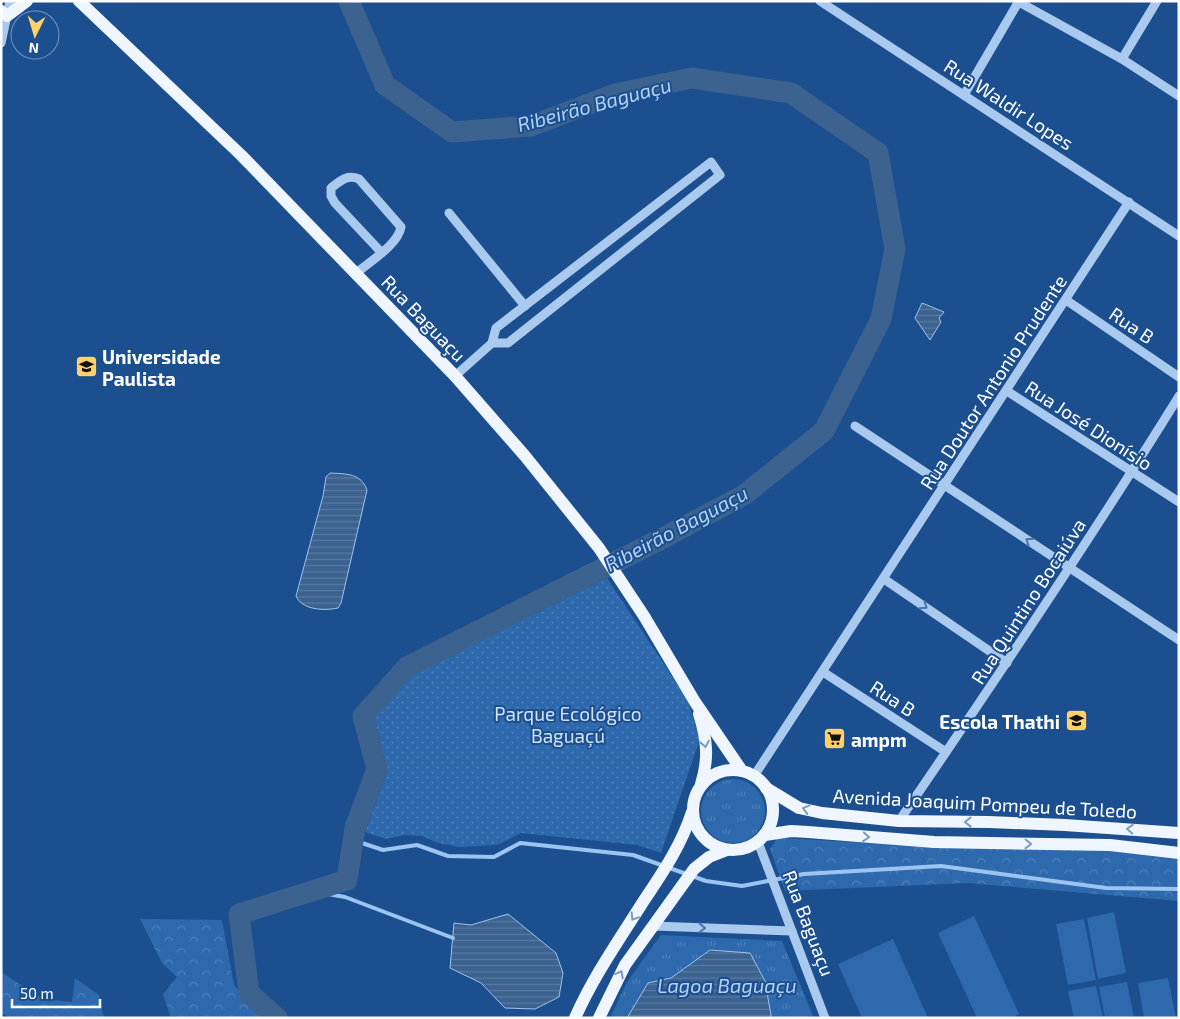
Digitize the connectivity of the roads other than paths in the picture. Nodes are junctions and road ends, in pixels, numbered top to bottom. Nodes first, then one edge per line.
1 (10, 1) edge
2 (27, 1) edge
3 (80, 1) edge
4 (820, 1) edge
5 (1158, 1) edge
6 (1018, 2) edge
7 (4, 14) edge
8 (1, 43) edge
9 (1122, 59) junction
10 (964, 95) junction
11 (1179, 96) edge
12 (662, 200) junction
13 (1130, 202) junction
14 (672, 212) junction
15 (449, 213) dead end
16 (1179, 236) edge
17 (381, 252) junction
18 (579, 264) junction
19 (355, 274) junction
20 (590, 279) junction
21 (1066, 300) junction
22 (524, 306) junction
23 (492, 343) junction
24 (454, 376) junction
25 (1179, 377) edge
26 (1007, 391) junction
27 (1179, 396) edge
28 (855, 426) dead end
29 (1132, 472) junction
30 (945, 485) junction
31 (1179, 502) edge
32 (1069, 568) junction
33 (884, 579) junction
34 (1179, 640) edge
35 (1007, 663) junction
36 (823, 672) junction
37 (695, 702) junction
38 (946, 752) junction
39 (742, 771) junction
40 (754, 776) junction
41 (700, 787) junction
42 (766, 788) junction
43 (692, 812) junction
44 (899, 821) junction
45 (1179, 833) edge
46 (761, 838) junction
47 (727, 850) junction
48 (1179, 853) edge
49 (653, 926) junction
50 (792, 931) junction
51 (575, 1018) edge
52 (599, 1018) edge
53 (826, 1018) edge

1 - 7 street
2 - 7 main road
3 - 19 main road, Rua Baguaçu
4 - 10 street, Rua Waldir Lopes
5 - 9 street
6 - 9 street
6 - 10 street
7 - 8 street
9 - 11 street
10 - 13 street, Rua Waldir Lopes
12 - 14 street
12 - 14 street
12 - 18 street
13 - 16 street, Rua Waldir Lopes
13 - 21 street, Rua Doutor Antonio Prudente
14 - 20 street
15 - 22 street
17 - 17 street
17 - 19 street
18 - 20 street
18 - 22 street
19 - 24 main road, Rua Baguaçu
20 - 23 street
21 - 25 street, Rua B
21 - 26 street, Rua Doutor Antonio Prudente
22 - 23 street
23 - 24 street
24 - 37 main road, Rua Baguaçu
26 - 29 street, Rua José Dionísio
26 - 30 street, Rua Doutor Antonio Prudente
27 - 29 street, Rua Quintino Bocaiúva
28 - 30 street
29 - 31 street, Rua José Dionísio
29 - 32 street, Rua Quintino Bocaiúva
32 -> 30 street
30 - 33 street, Rua Doutor Antonio Prudente
32 - 34 street
32 - 35 street, Rua Quintino Bocaiúva
33 -> 35 street
33 - 36 street, Rua Doutor Antonio Prudente
35 - 38 street, Rua Quintino Bocaiúva
36 - 38 street, Rua B
36 - 40 street, Rua Doutor Antonio Prudente
37 - 39 main road
37 -> 41 main road
38 - 44 street, Rua Quintino Bocaiúva
39 - 40 main road
39 - 41 main road
40 - 42 main road
41 - 43 main road
44 -> 42 main road, Avenida Joaquim Pompeu de Toledo
42 - 46 main road
43 - 47 main road
43 -> 51 main road
45 -> 44 main road, Avenida Joaquim Pompeu de Toledo
46 - 47 main road
46 -> 48 main road, Avenida Joaquim Pompeu de Toledo
46 - 50 street, Rua Baguaçu
47 - 49 main road
49 -> 50 street
52 -> 49 main road
50 - 53 street, Rua Baguaçu

